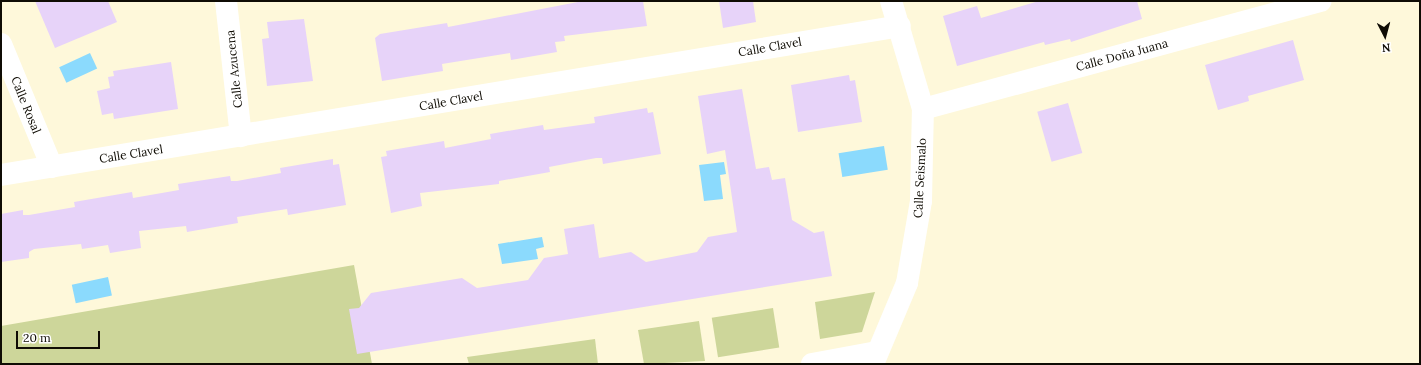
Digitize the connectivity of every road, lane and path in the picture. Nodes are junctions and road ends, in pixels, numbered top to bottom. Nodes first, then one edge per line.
1 (226, 1) edge
2 (891, 1) edge
3 (1321, 1) edge
4 (900, 26) junction
5 (1, 44) edge
6 (923, 109) junction
7 (241, 136) junction
8 (52, 167) junction
9 (1, 175) edge
10 (875, 358) edge
11 (812, 364) edge

1 - 7 street, Calle Azucena
2 - 4 street, Calle Seismalo
3 - 6 street, Calle Doña Juana
4 - 6 street, Calle Seismalo
4 - 7 street, Calle Clavel
5 - 8 street, Calle Rosal
6 - 10 street, Calle Seismalo
7 - 8 street, Calle Clavel
8 - 9 street, Calle Clavel
10 - 11 street

